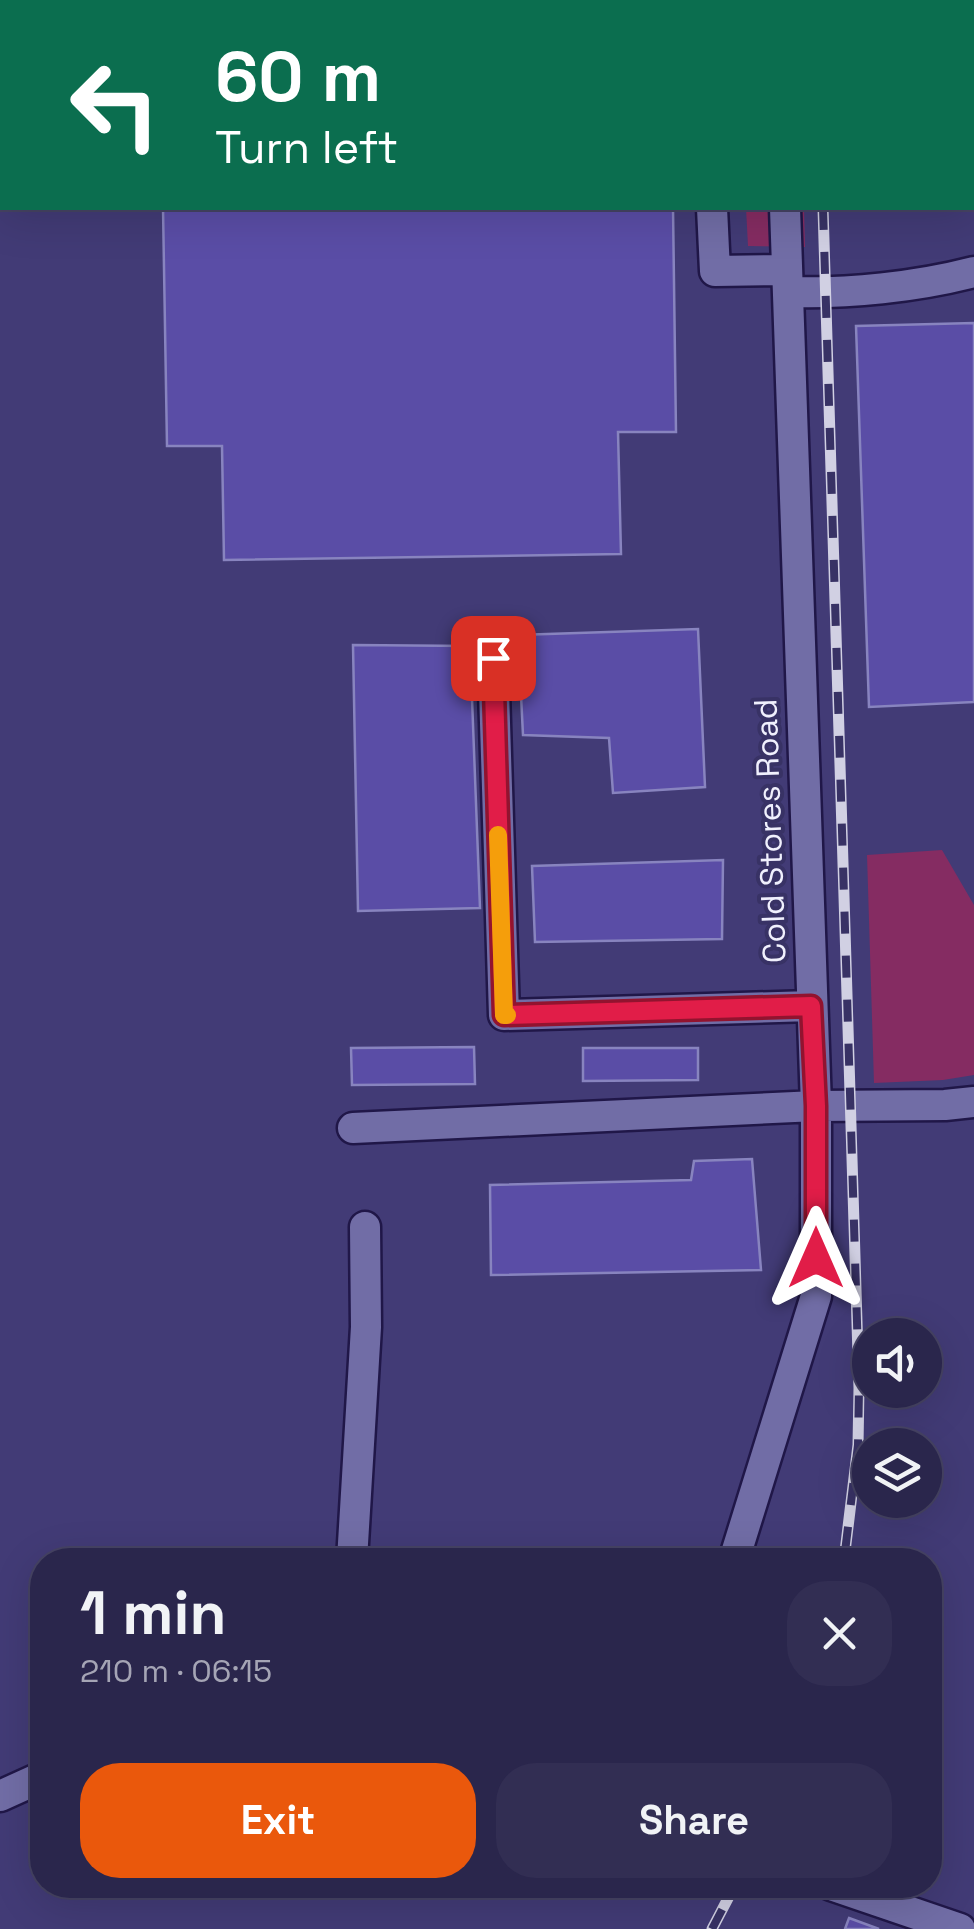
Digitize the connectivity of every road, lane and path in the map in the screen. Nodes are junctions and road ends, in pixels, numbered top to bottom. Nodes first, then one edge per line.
1 (712, 210) edge
2 (785, 210) edge
3 (974, 272) edge
4 (787, 281) junction
5 (493, 658) dead end
6 (811, 1006) junction
7 (974, 1102) edge
8 (816, 1106) junction
9 (353, 1128) dead end
10 (365, 1227) dead end
11 (353, 1548) edge
12 (738, 1548) edge
13 (30, 1783) edge
14 (0, 1796) edge
15 (869, 1898) edge
16 (960, 1929) edge

1 - 4 street
2 - 4 street, Cold Stores Road
3 - 4 street
4 - 6 street, Cold Stores Road
5 - 6 street
6 - 8 street, Cold Stores Road
7 - 8 street
8 - 9 street
8 - 12 street, Cold Stores Road
10 - 11 street
13 - 14 street
15 - 16 street

